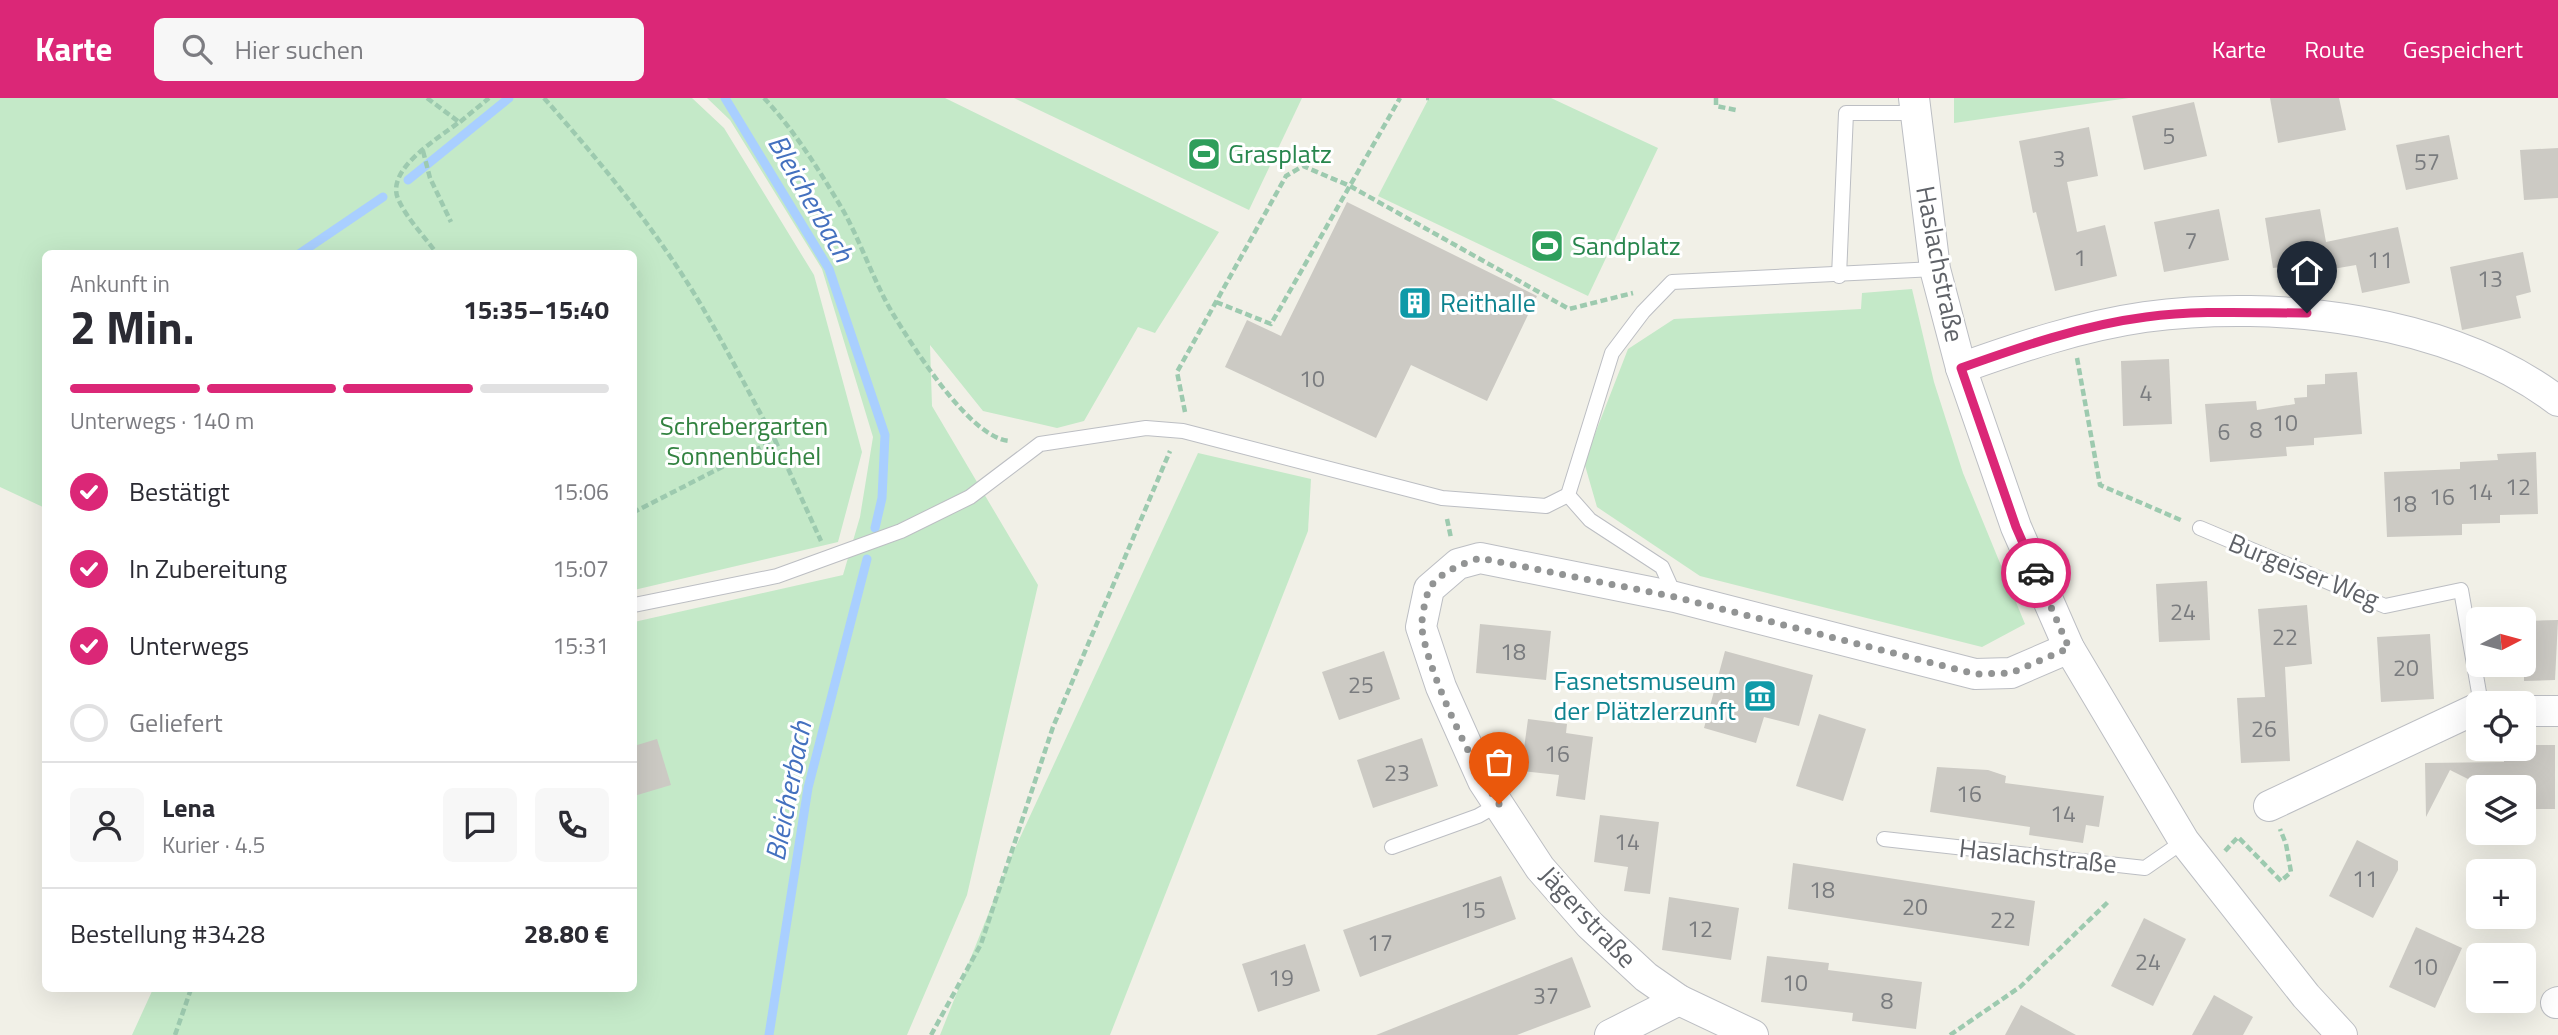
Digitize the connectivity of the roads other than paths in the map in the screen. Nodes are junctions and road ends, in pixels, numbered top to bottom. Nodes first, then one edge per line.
1 (1914, 106) edge
2 (1935, 269) junction
3 (1839, 276) junction
4 (1961, 368) junction
5 (2558, 401) edge
6 (1568, 495) junction
7 (2200, 528) road end
8 (1675, 597) junction
9 (637, 605) edge
10 (2069, 648) junction
11 (2479, 691) edge
12 (2536, 711) edge
13 (2558, 711) edge
14 (2466, 714) edge
15 (1499, 804) junction
16 (2269, 806) road end
17 (1884, 839) dead end
18 (2184, 841) junction
19 (1392, 847) dead end
20 (1679, 1000) junction
21 (1610, 1035) edge
22 (1753, 1035) edge
23 (2342, 1035) edge

1 - 2 street, Haslachstraße
1 - 3 lane
2 - 3 lane
2 - 4 street, Haslachstraße
3 - 6 lane
4 - 5 street
4 - 10 street, Haslachstraße
6 - 8 lane
6 - 9 lane
7 - 11 lane, Burgeiser Weg
8 - 10 street
8 - 15 street, Jägerstraße
10 - 18 street, Haslachstraße
12 - 13 street
14 - 16 street
15 - 19 lane
15 - 20 street, Jägerstraße
17 - 18 lane, Haslachstraße
18 - 23 street, Haslachstraße
20 - 21 street
20 - 22 street, Jägerstraße

